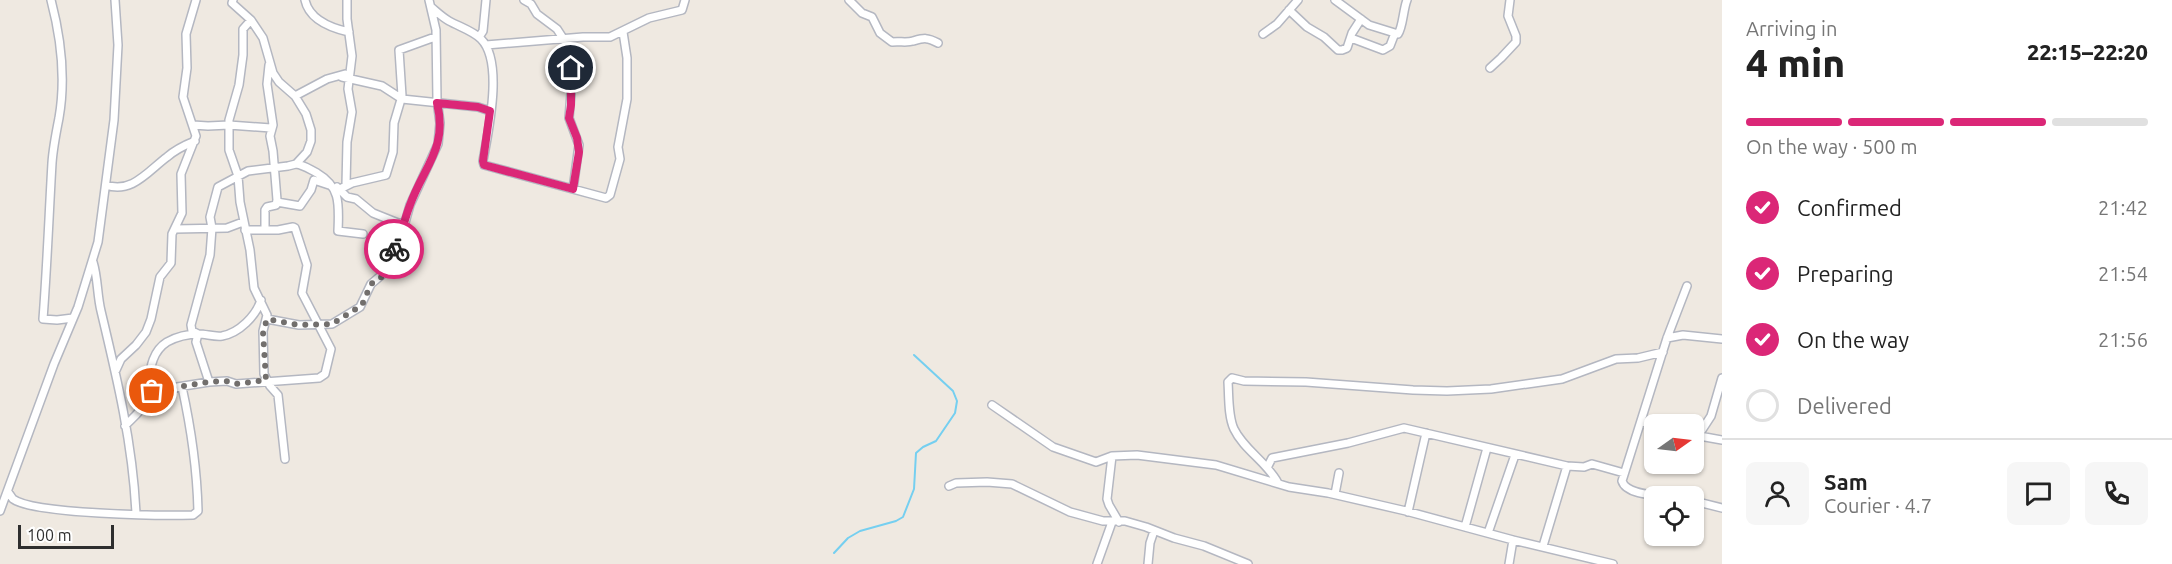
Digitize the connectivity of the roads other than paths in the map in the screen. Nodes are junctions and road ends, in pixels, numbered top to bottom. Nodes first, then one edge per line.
1 (51, 0) edge
2 (115, 0) edge
3 (198, 0) edge
4 (305, 0) edge
5 (347, 0) edge
6 (486, 0) edge
7 (685, 0) edge
8 (849, 0) edge
9 (1298, 0) edge
10 (1335, 0) edge
11 (1407, 0) edge
12 (1510, 0) edge
13 (231, 1) edge
14 (531, 1) edge
15 (430, 3) edge
16 (1289, 10) junction
17 (1361, 19) junction
18 (251, 20) junction
19 (349, 32) junction
20 (623, 32) junction
21 (1395, 33) junction
22 (1263, 34) dead end
23 (435, 37) junction
24 (479, 37) junction
25 (1351, 38) junction
26 (565, 39) junction
27 (938, 43) dead end
28 (486, 45) junction
29 (269, 62) junction
30 (1490, 68) dead end
31 (345, 78) junction
32 (295, 96) junction
33 (402, 99) junction
34 (437, 103) junction
35 (490, 111) junction
36 (229, 124) junction
37 (192, 125) junction
38 (271, 128) junction
39 (195, 141) junction
40 (301, 162) junction
41 (275, 168) junction
42 (238, 176) junction
43 (106, 185) junction
44 (346, 185) junction
45 (573, 189) junction
46 (338, 190) junction
47 (277, 202) junction
48 (404, 223) junction
49 (244, 226) junction
50 (212, 228) junction
51 (175, 229) junction
52 (265, 230) junction
53 (363, 234) dead end
54 (93, 262) junction
55 (1688, 286) dead end
56 (261, 300) junction
57 (74, 318) junction
58 (267, 319) junction
59 (319, 324) junction
60 (198, 334) junction
61 (1667, 338) junction
62 (1722, 339) edge
63 (1663, 352) junction
64 (116, 370) junction
65 (1722, 378) edge
66 (266, 380) junction
67 (209, 382) junction
68 (182, 387) junction
69 (144, 399) junction
70 (992, 405) dead end
71 (1644, 422) edge
72 (1641, 423) junction
73 (125, 426) junction
74 (1704, 426) edge
75 (1426, 433) junction
76 (1704, 437) edge
77 (1722, 440) edge
78 (1487, 448) junction
79 (1515, 455) junction
80 (1112, 456) junction
81 (285, 459) dead end
82 (1268, 466) junction
83 (1567, 466) junction
84 (1338, 473) dead end
85 (1624, 473) junction
86 (1278, 483) junction
87 (949, 486) dead end
88 (8, 492) junction
89 (1644, 492) edge
90 (1335, 495) junction
91 (1704, 504) edge
92 (1722, 508) edge
93 (0, 511) edge
94 (1408, 512) junction
95 (136, 514) junction
96 (1115, 522) junction
97 (1465, 527) junction
98 (1154, 531) junction
99 (1488, 534) junction
100 (1513, 540) junction
101 (1543, 546) junction
102 (1097, 564) edge
103 (1148, 564) edge
104 (1248, 564) edge
105 (1509, 564) edge
106 (1613, 564) edge

1 - 57 street
2 - 43 street
3 - 37 street
4 - 19 street
5 - 19 street
6 - 24 street
7 - 20 street
8 - 27 street
9 - 16 street
10 - 17 street
11 - 21 street
12 - 30 street
13 - 18 street
14 - 26 street
15 - 23 street
15 - 24 street
16 - 22 street
16 - 25 street
17 - 21 street
17 - 25 street
18 - 29 street
18 - 36 street
19 - 31 street
20 - 26 street
20 - 45 street
21 - 25 street
23 - 33 street
23 - 34 street
24 - 28 street
26 - 28 street
26 - 45 street
28 - 35 street
29 - 32 street
29 - 38 street
31 - 32 street
31 - 33 street
31 - 44 street
32 - 40 street
33 - 34 street
33 - 44 street
34 - 35 street
34 - 48 street
35 - 45 street
36 - 37 street
36 - 38 street
36 - 42 street
37 - 39 street
38 - 41 street
39 - 43 street
39 - 51 street
40 - 41 street
40 - 46 street
41 - 42 street
41 - 47 street
42 - 49 street
42 - 50 street
43 - 54 street
44 - 46 street
46 - 47 street
46 - 48 street
46 - 53 street
47 - 52 street
48 - 59 street
49 - 50 street
49 - 52 street
49 - 56 street
50 - 51 street
50 - 60 street
51 - 64 street
52 - 59 street
54 - 57 street
54 - 64 street
55 - 61 street
56 - 58 street
56 - 60 street
57 - 88 street
58 - 59 street
58 - 66 street
59 - 66 street
60 - 67 street
60 - 69 street
61 - 62 street
61 - 63 street
63 - 72 street
63 - 82 street
64 - 73 street
65 - 74 street
66 - 67 street
66 - 81 street
67 - 68 street
68 - 69 street
68 - 95 street
69 - 73 street
70 - 80 street
71 - 72 street
72 - 85 street
73 - 95 street
75 - 78 street
75 - 82 street
75 - 94 street
76 - 77 street
78 - 79 street
78 - 97 street
79 - 83 street
79 - 99 street
80 - 86 street
80 - 96 street
82 - 86 street
83 - 85 street
83 - 101 street
84 - 90 street
85 - 89 street
86 - 90 street
87 - 96 street
88 - 93 street
88 - 95 street
90 - 94 street
91 - 92 street
94 - 97 street
96 - 98 street
96 - 102 street
97 - 99 street
98 - 103 street
98 - 104 street
99 - 100 street
100 - 101 street
100 - 105 street
101 - 106 street

